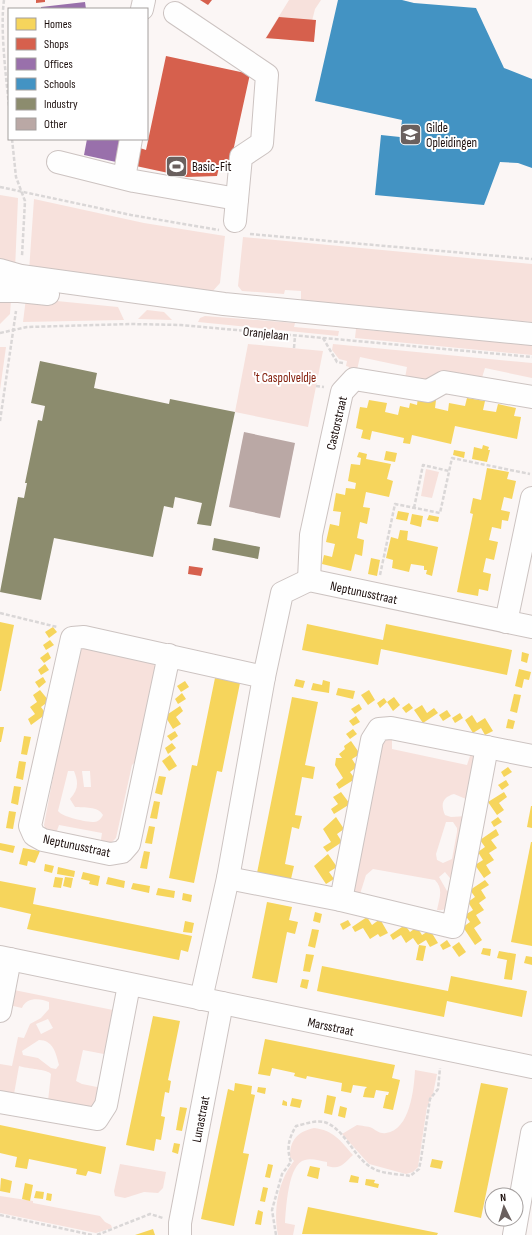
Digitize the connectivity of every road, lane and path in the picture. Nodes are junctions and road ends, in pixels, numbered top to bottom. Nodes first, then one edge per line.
1 (4, 0) edge
2 (175, 13) dead end
3 (8, 95) edge
4 (12, 140) edge
5 (131, 140) edge
6 (58, 162) dead end
7 (124, 178) junction
8 (0, 187) edge
9 (21, 190) junction
10 (237, 199) junction
11 (235, 229) junction
12 (532, 259) edge
13 (0, 270) edge
14 (13, 286) edge
15 (13, 330) junction
16 (0, 334) edge
17 (532, 334) edge
18 (295, 336) junction
19 (323, 338) junction
20 (294, 348) dead end
21 (532, 357) edge
22 (348, 386) junction
23 (532, 397) edge
24 (0, 421) edge
25 (449, 471) junction
26 (530, 474) dead end
27 (532, 498) edge
28 (414, 508) junction
29 (309, 580) junction
30 (376, 595) junction
31 (0, 613) edge
32 (506, 622) junction
33 (532, 627) edge
34 (72, 638) junction
35 (169, 655) junction
36 (264, 677) junction
37 (487, 747) junction
38 (532, 756) edge
39 (228, 878) junction
40 (341, 900) junction
41 (5, 958) edge
42 (129, 985) junction
43 (211, 1001) junction
44 (0, 1011) edge
45 (444, 1049) junction
46 (532, 1067) edge
47 (0, 1102) edge
48 (532, 1133) edge
49 (529, 1169) edge
50 (0, 1215) edge
51 (180, 1229) edge
52 (92, 1235) edge
53 (97, 1235) edge
54 (276, 1235) edge
55 (514, 1235) edge

1 - 3 path
2 - 10 street
4 - 9 path
5 - 7 street
6 - 7 street
7 - 10 street
8 - 9 path
9 - 11 path
9 - 14 path
10 - 11 street
11 - 12 path
13 - 14 street, Oranjelaan
14 - 15 path
14 - 17 street, Oranjelaan
15 - 16 path, Oranjelaan
15 - 18 path, Oranjelaan
15 - 24 path
18 - 19 path, Oranjelaan
18 - 20 path
19 - 21 path, Oranjelaan
19 - 22 path
22 - 23 street, Castorstraat
22 - 29 street, Castorstraat
25 - 26 path
25 - 28 path
25 - 28 path
27 - 32 street
28 - 30 path
29 - 30 street, Neptunusstraat
29 - 36 street
30 - 32 street, Neptunusstraat
31 - 34 path
32 - 33 street, Neptunusstraat
34 - 35 street
34 - 35 street, Neptunusstraat
35 - 36 street
36 - 39 street
37 - 38 street
37 - 40 street
37 - 40 street
39 - 40 street
39 - 43 street
41 - 42 street, Marsstraat
41 - 44 street, Marsstraat
42 - 43 street, Marsstraat
42 - 47 street
43 - 45 street, Marsstraat
43 - 51 street, Lunastraat
45 - 46 street, Marsstraat
45 - 54 path
48 - 49 street
49 - 55 street
50 - 52 path
51 - 53 path

